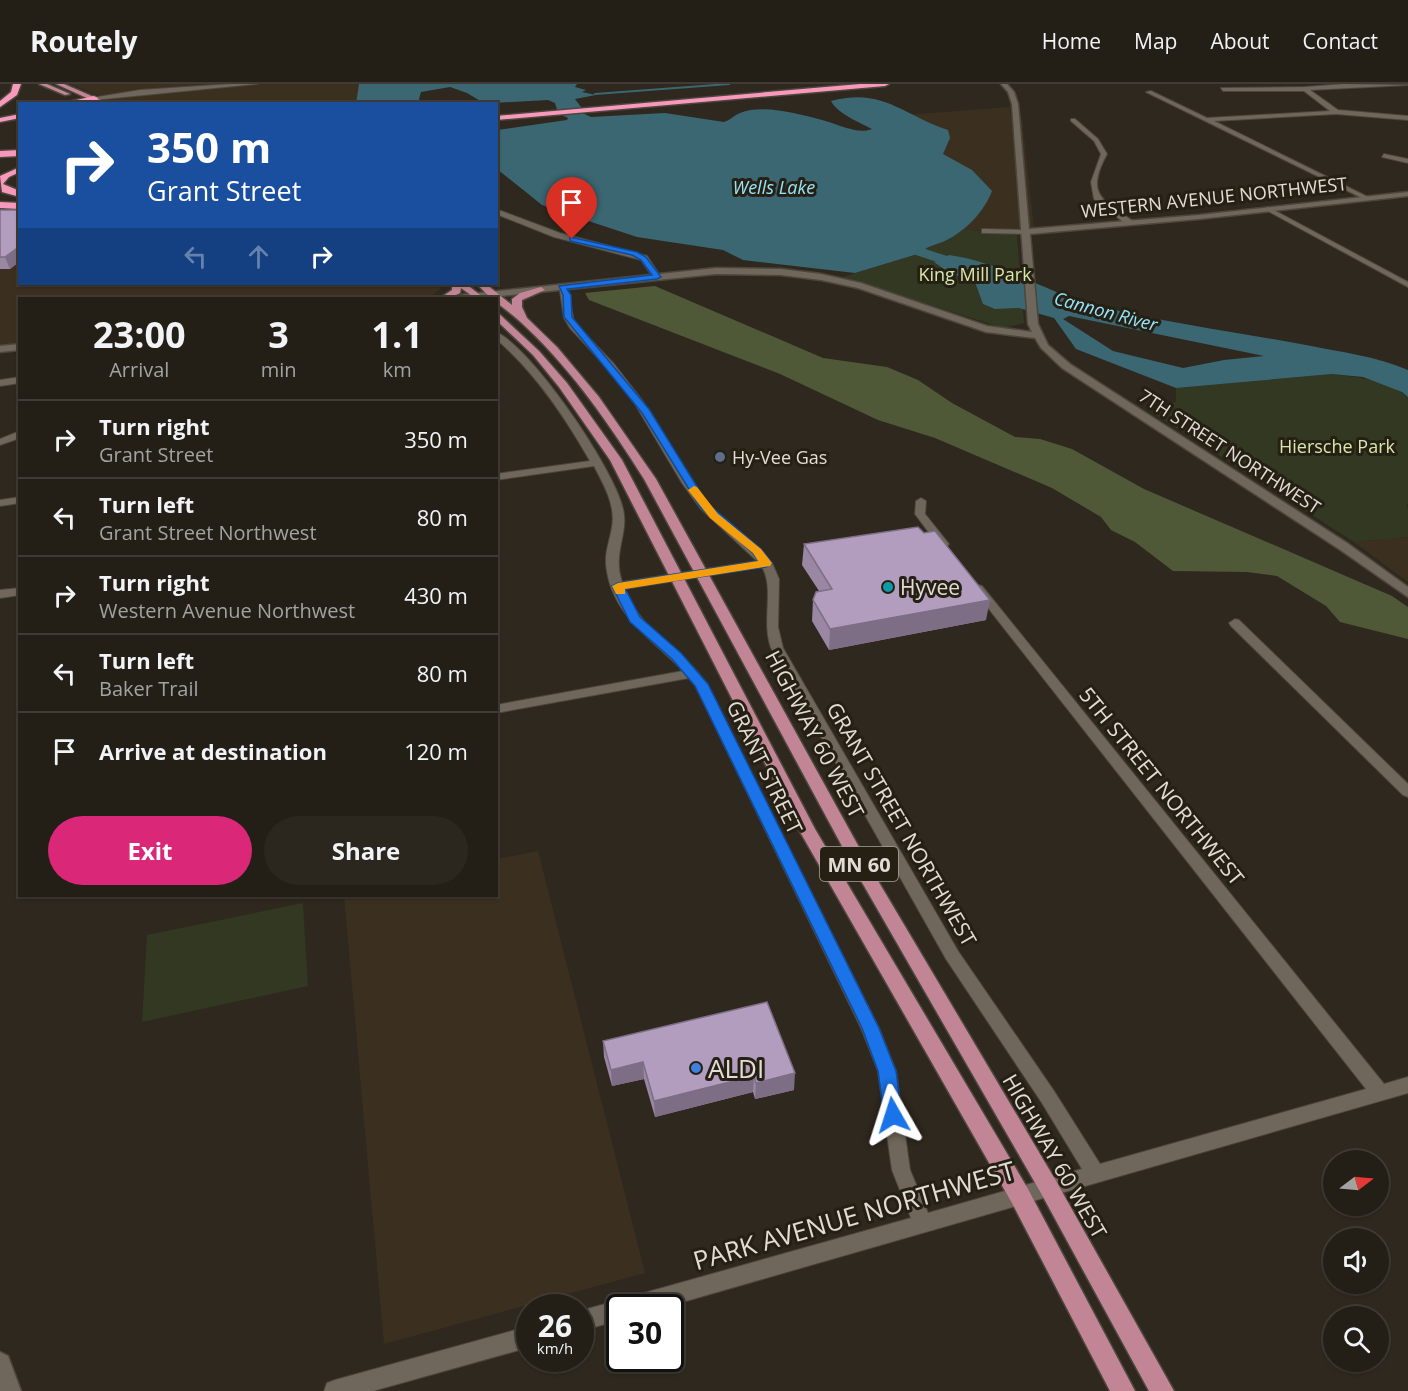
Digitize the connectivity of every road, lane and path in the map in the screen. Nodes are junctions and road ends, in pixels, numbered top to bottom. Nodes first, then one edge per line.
1 (17, 84) edge
2 (42, 84) edge
3 (59, 84) edge
4 (254, 84) edge
5 (810, 84) edge
6 (885, 84) edge
7 (1004, 84) edge
8 (1406, 84) edge
9 (1223, 89) dead end
10 (1305, 89) junction
11 (1149, 92) dead end
12 (88, 101) edge
13 (0, 105) edge
14 (587, 107) junction
15 (546, 110) junction
16 (498, 111) edge
17 (1336, 112) junction
18 (0, 115) edge
19 (18, 115) edge
20 (18, 115) edge
21 (498, 118) edge
22 (1408, 118) edge
23 (0, 120) edge
24 (1073, 120) dead end
25 (1207, 120) junction
26 (0, 145) edge
27 (18, 146) edge
28 (18, 153) edge
29 (0, 154) edge
30 (1384, 156) dead end
31 (18, 160) edge
32 (1408, 160) edge
33 (0, 162) edge
34 (18, 170) edge
35 (0, 182) edge
36 (0, 186) edge
37 (18, 193) edge
38 (1408, 194) edge
39 (1366, 198) junction
40 (0, 205) edge
41 (18, 206) edge
42 (1268, 209) junction
43 (498, 212) edge
44 (1130, 223) junction
45 (985, 231) dead end
46 (1024, 232) junction
47 (657, 277) junction
48 (456, 285) edge
49 (462, 285) edge
50 (483, 285) edge
51 (1408, 285) edge
52 (562, 288) junction
53 (541, 290) junction
54 (496, 294) junction
55 (446, 297) edge
56 (479, 297) edge
57 (498, 316) edge
58 (526, 322) junction
59 (1037, 334) junction
60 (498, 336) edge
61 (18, 347) edge
62 (0, 349) edge
63 (18, 381) edge
64 (0, 383) edge
65 (15, 437) edge
66 (0, 442) edge
67 (596, 463) junction
68 (498, 477) edge
69 (18, 500) edge
70 (921, 501) dead end
71 (0, 503) edge
72 (951, 554) edge
73 (766, 563) junction
74 (965, 572) edge
75 (703, 573) junction
76 (677, 576) junction
77 (618, 586) junction
78 (18, 591) edge
79 (1408, 593) edge
80 (0, 594) edge
81 (1235, 624) dead end
82 (693, 673) junction
83 (498, 709) edge
84 (1408, 792) edge
85 (1408, 1085) edge
86 (1380, 1093) junction
87 (1096, 1175) junction
88 (1049, 1188) junction
89 (1020, 1196) junction
90 (923, 1224) junction
91 (676, 1294) edge
92 (516, 1340) edge
93 (0, 1364) edge
94 (9, 1391) edge
95 (335, 1391) edge
96 (1123, 1391) edge
97 (1162, 1391) edge

1 - 13 highway
2 - 12 main road
3 - 12 main road
4 - 12 street
5 - 14 highway
6 - 14 highway
7 - 46 street, 7TH STREET NORTHWEST
8 - 10 street
9 - 10 street
10 - 17 street
11 - 25 street
14 - 15 highway
15 - 16 highway
15 - 21 highway
17 - 22 street
17 - 25 street
18 - 19 highway
20 - 23 highway
24 - 44 street
25 - 39 street
26 - 27 highway
28 - 29 highway
30 - 32 street
31 - 33 highway
34 - 35 highway
36 - 37 highway
38 - 39 street, WESTERN AVENUE NORTHWEST
39 - 42 street, WESTERN AVENUE NORTHWEST
40 - 41 highway
42 - 44 street, WESTERN AVENUE NORTHWEST
42 - 51 street
43 - 47 street
44 - 46 street, WESTERN AVENUE NORTHWEST
45 - 46 street
46 - 59 street, 7TH STREET NORTHWEST
47 - 52 street
47 - 59 street
48 - 55 main road
49 - 56 main road
50 - 54 main road, HIGHWAY 60 WEST / MN 60
52 - 53 street
52 - 73 street, GRANT STREET NORTHWEST
53 - 54 street
53 - 58 main road
54 - 56 street
54 - 58 main road, HIGHWAY 60 WEST / MN 60
57 - 76 main road, MN 60
58 - 75 main road, HIGHWAY 60 WEST / MN 60
59 - 79 street, 7TH STREET NORTHWEST
60 - 67 street, GRANT STREET
61 - 62 street
63 - 64 street
65 - 66 street
67 - 68 street
67 - 77 street, GRANT STREET
69 - 71 street
70 - 72 street
73 - 75 street
73 - 87 street, GRANT STREET NORTHWEST
74 - 86 street, 5TH STREET NORTHWEST
75 - 76 street
75 - 88 main road, HIGHWAY 60 WEST / MN 60
76 - 77 street
76 - 89 main road, MN 60
77 - 82 street, GRANT STREET
78 - 80 street
81 - 84 street
82 - 83 street
82 - 90 street, GRANT STREET
85 - 86 street, PARK AVENUE NORTHWEST
86 - 87 street, PARK AVENUE NORTHWEST
87 - 88 street, PARK AVENUE NORTHWEST
88 - 89 street, PARK AVENUE NORTHWEST
88 - 97 main road, HIGHWAY 60 WEST / MN 60
89 - 90 street, PARK AVENUE NORTHWEST
89 - 96 main road, MN 60
90 - 91 street, PARK AVENUE NORTHWEST
92 - 95 street
93 - 94 street

